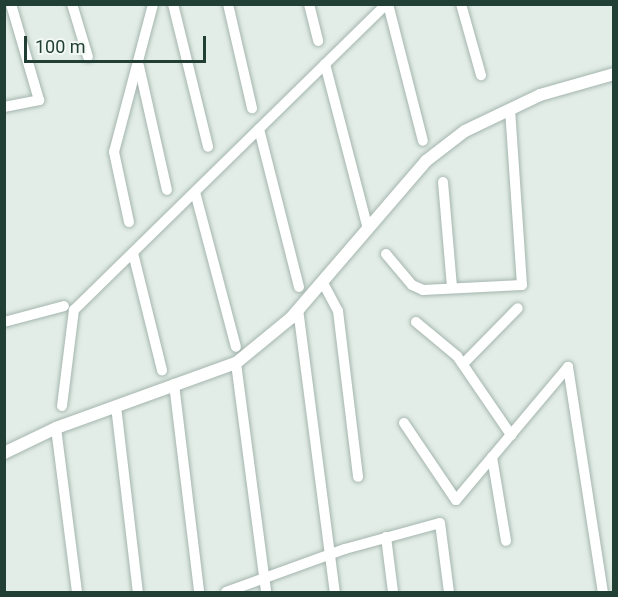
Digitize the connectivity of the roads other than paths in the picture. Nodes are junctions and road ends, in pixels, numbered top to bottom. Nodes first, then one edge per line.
1 (11, 4) edge
2 (72, 4) edge
3 (153, 4) edge
4 (173, 4) edge
5 (228, 4) edge
6 (309, 4) edge
7 (387, 4) edge
8 (461, 4) edge
9 (318, 41) dead end
10 (88, 57) dead end
11 (138, 63) junction
12 (325, 64) junction
13 (614, 74) edge
14 (481, 75) dead end
15 (4, 107) edge
16 (252, 108) dead end
17 (510, 109) junction
18 (259, 129) junction
19 (423, 141) dead end
20 (208, 147) dead end
21 (443, 182) dead end
22 (167, 190) dead end
23 (195, 192) junction
24 (129, 222) dead end
25 (368, 228) junction
26 (133, 253) junction
27 (386, 254) dead end
28 (322, 281) junction
29 (299, 287) dead end
30 (452, 288) junction
31 (64, 306) dead end
32 (518, 308) dead end
33 (298, 309) junction
34 (4, 322) edge
35 (416, 322) dead end
36 (236, 347) dead end
37 (236, 363) junction
38 (463, 364) junction
39 (162, 370) dead end
40 (174, 384) junction
41 (62, 406) dead end
42 (116, 406) junction
43 (404, 423) dead end
44 (56, 428) junction
45 (511, 435) junction
46 (4, 453) edge
47 (492, 457) junction
48 (358, 477) dead end
49 (386, 537) junction
50 (506, 541) dead end
51 (330, 555) junction
52 (264, 579) junction
53 (77, 592) edge
54 (138, 592) edge
55 (199, 592) edge
56 (226, 592) edge
57 (266, 592) edge
58 (335, 592) edge
59 (393, 592) edge
60 (449, 592) edge
61 (603, 592) edge

1 - 15 street
2 - 10 street
3 - 11 street
4 - 20 street
5 - 16 street
6 - 9 street
7 - 12 street
7 - 19 street
8 - 14 street
11 - 22 street
11 - 24 street
12 - 18 street
12 - 25 street
13 - 17 street
17 - 25 street
17 - 30 street
18 - 23 street
18 - 29 street
21 - 30 street
23 - 26 street
23 - 36 street
25 - 28 street
26 - 39 street
26 - 41 street
27 - 30 street
28 - 33 street
28 - 48 street
31 - 34 street
32 - 38 street
33 - 37 street
33 - 51 street
35 - 38 street
37 - 40 street
37 - 52 street
38 - 45 street
40 - 42 street
40 - 55 street
42 - 44 street
42 - 54 street
43 - 47 street
44 - 46 street
44 - 53 street
45 - 47 street
45 - 61 street
47 - 50 street
49 - 51 street
49 - 59 street
49 - 60 street
51 - 52 street
51 - 58 street
52 - 56 street
52 - 57 street

